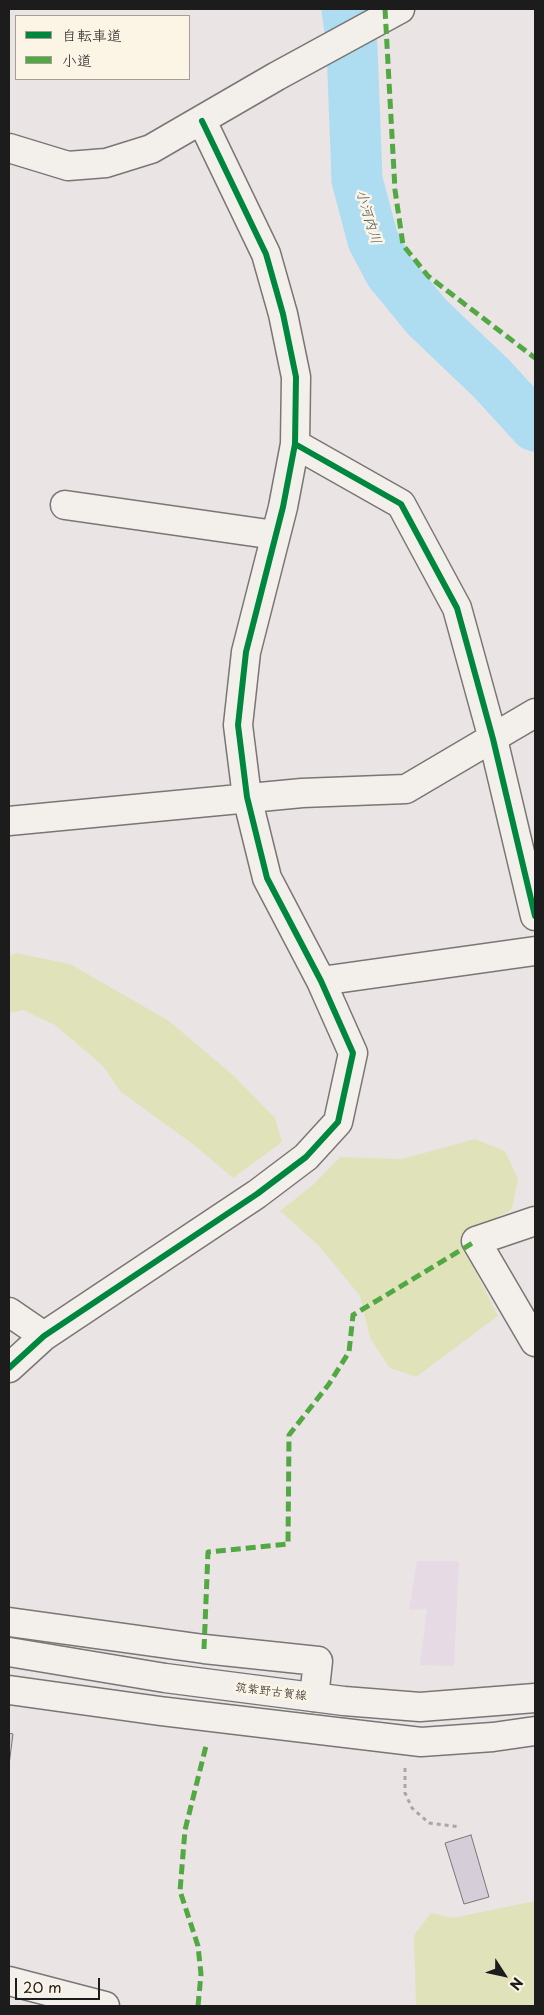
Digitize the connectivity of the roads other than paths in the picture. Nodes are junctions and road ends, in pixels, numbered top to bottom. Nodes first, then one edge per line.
1 (393, 13) edge
2 (202, 121) junction
3 (9, 148) edge
4 (295, 444) junction
5 (65, 505) dead end
6 (275, 535) junction
7 (535, 713) edge
8 (493, 739) junction
9 (247, 797) junction
10 (9, 821) edge
11 (535, 916) edge
12 (535, 951) edge
13 (321, 981) junction
14 (535, 1221) edge
15 (9, 1312) edge
16 (44, 1336) junction
17 (535, 1342) edge
18 (9, 1368) edge
19 (9, 1622) edge
20 (9, 1652) edge
21 (9, 1690) edge
22 (314, 1697) junction
23 (535, 1698) edge
24 (535, 1731) edge
25 (9, 1980) edge
26 (105, 2006) edge

1 - 2 street
2 - 3 street
2 - 4 street
4 - 6 street
4 - 8 street
5 - 6 street
6 - 9 street
7 - 8 street
8 - 9 street
8 - 11 street
9 - 10 street
9 - 13 street
12 - 13 street
13 - 16 street
14 - 17 street
15 - 16 street
16 - 18 street
19 - 22 street
20 - 22 street, 筑紫野古賀線
21 - 24 street
22 - 23 street, 筑紫野古賀線
25 - 26 street

